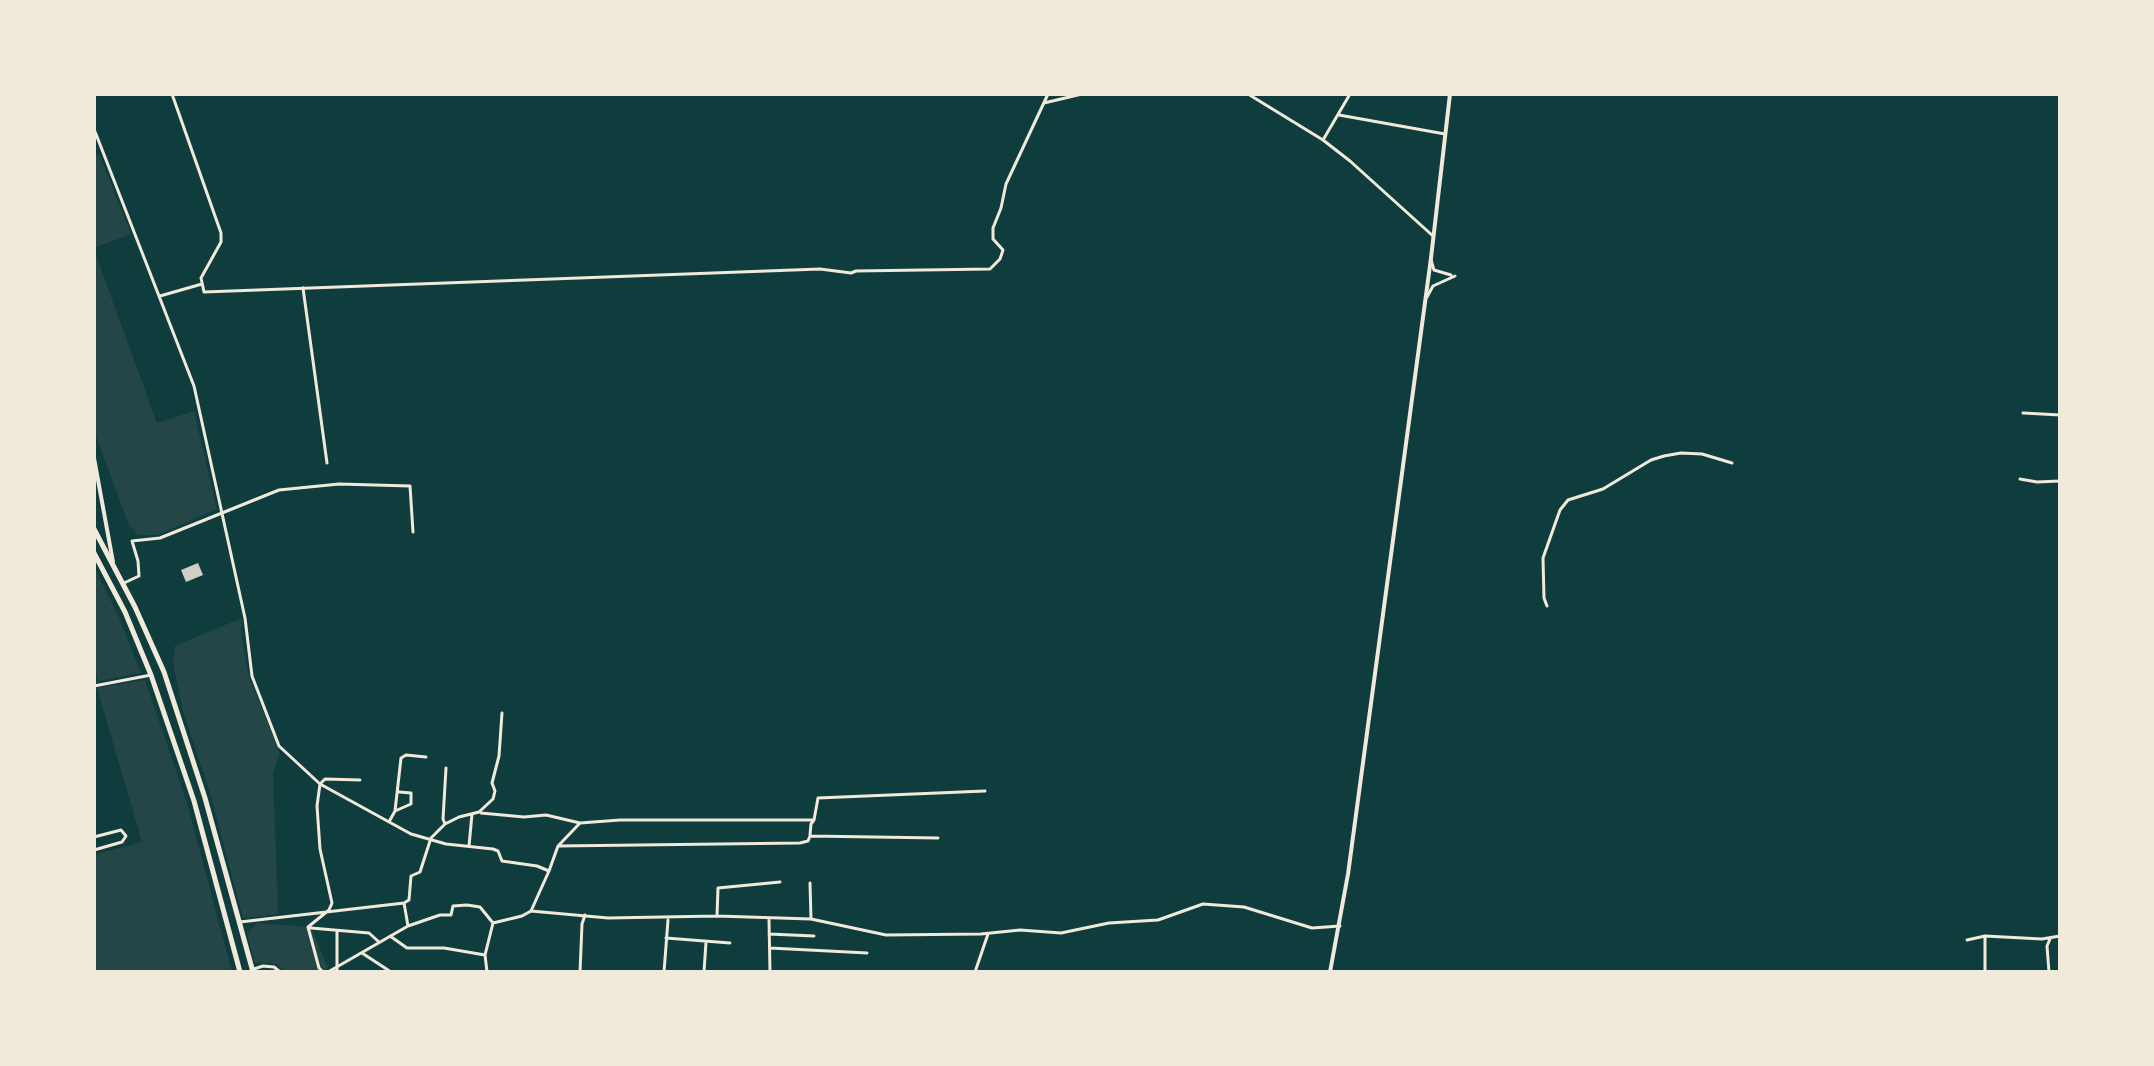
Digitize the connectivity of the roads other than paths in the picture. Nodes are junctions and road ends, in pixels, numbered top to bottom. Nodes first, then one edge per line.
1 (172, 94) edge
2 (1048, 94) edge
3 (1082, 94) edge
4 (1248, 94) edge
5 (1350, 94) edge
6 (1450, 94) edge
7 (1044, 103) junction
8 (1339, 115) junction
9 (94, 129) edge
10 (1445, 134) junction
11 (1323, 140) junction
12 (1433, 236) junction
13 (1431, 258) junction
14 (202, 284) junction
15 (303, 288) junction
16 (160, 296) junction
17 (1425, 301) junction
18 (2023, 413) dead end
19 (2060, 415) edge
20 (94, 458) edge
21 (327, 463) dead end
22 (1732, 463) dead end
23 (2020, 479) dead end
24 (2060, 481) edge
25 (223, 513) junction
26 (94, 529) edge
27 (413, 532) dead end
28 (94, 553) edge
29 (113, 564) junction
30 (123, 583) junction
31 (1547, 606) dead end
32 (151, 675) junction
33 (94, 686) edge
34 (502, 713) dead end
35 (426, 757) dead end
36 (446, 768) dead end
37 (360, 780) dead end
38 (320, 784) junction
39 (985, 791) dead end
40 (398, 792) junction
41 (395, 811) junction
42 (479, 812) junction
43 (472, 814) junction
44 (390, 820) junction
45 (814, 820) junction
46 (580, 823) junction
47 (445, 824) junction
48 (810, 836) junction
49 (94, 837) edge
50 (431, 838) junction
51 (938, 838) dead end
52 (469, 846) junction
53 (558, 846) junction
54 (94, 850) edge
55 (549, 871) junction
56 (780, 882) dead end
57 (810, 883) dead end
58 (404, 903) junction
59 (329, 910) junction
60 (531, 911) junction
61 (585, 915) junction
62 (717, 916) junction
63 (668, 918) junction
64 (769, 918) junction
65 (811, 919) junction
66 (240, 922) junction
67 (493, 923) junction
68 (408, 926) junction
69 (1340, 926) junction
70 (308, 927) junction
71 (337, 930) junction
72 (769, 934) junction
73 (988, 934) junction
74 (390, 936) junction
75 (814, 936) dead end
76 (1985, 936) junction
77 (2060, 936) edge
78 (666, 938) junction
79 (2050, 939) junction
80 (1967, 940) dead end
81 (379, 942) junction
82 (706, 942) junction
83 (730, 943) dead end
84 (770, 948) junction
85 (362, 953) junction
86 (867, 953) dead end
87 (485, 955) junction
88 (337, 970) edge
89 (253, 971) edge
90 (240, 972) edge
91 (280, 972) edge
92 (326, 972) edge
93 (391, 972) edge
94 (487, 972) edge
95 (580, 972) edge
96 (664, 972) edge
97 (704, 972) edge
98 (770, 972) edge
99 (975, 972) edge
100 (1331, 972) edge
101 (1985, 972) edge
102 (2048, 972) edge

1 - 14 street
2 - 7 street
3 - 7 street
4 - 11 street
5 - 8 street
6 - 10 main road
7 - 15 street
8 - 10 street
8 - 11 street
9 - 16 street
10 - 12 main road
11 - 12 street
12 - 13 main road
13 - 17 main road
13 - 17 street
14 - 15 street
14 - 16 street
15 - 21 street
16 - 25 street
17 - 69 main road
18 - 19 street
20 - 29 main road
22 - 31 street
23 - 24 street
25 - 27 street
25 - 30 street
25 - 38 street
26 - 29 highway
28 - 32 highway
29 - 30 highway
30 - 66 highway
32 - 33 street
32 - 90 highway
34 - 42 street
35 - 40 street
36 - 47 street
37 - 38 street
38 - 44 street
38 - 59 street
39 - 45 street
40 - 41 street
40 - 41 street
41 - 44 street
42 - 43 street
42 - 46 street
43 - 47 street
43 - 52 street
44 - 50 street
45 - 46 street
45 - 48 street
46 - 53 street
47 - 50 street
48 - 51 street
48 - 53 street
49 - 54 street
50 - 52 street
50 - 58 street
52 - 55 street
53 - 55 street
55 - 60 street
56 - 62 street
57 - 65 street
58 - 59 street
58 - 68 street
59 - 66 street
59 - 70 street
60 - 61 street
60 - 67 street
61 - 63 street
61 - 95 street
62 - 63 street
62 - 64 street
63 - 78 street
64 - 65 street
64 - 72 street
65 - 73 street
66 - 89 highway
67 - 68 street
67 - 87 street
68 - 74 street
69 - 73 street
69 - 100 main road
70 - 71 street
70 - 92 street
71 - 81 street
71 - 88 street
72 - 75 street
72 - 84 street
73 - 99 street
74 - 81 street
74 - 87 street
76 - 79 street
76 - 80 street
76 - 101 street
77 - 79 street
78 - 82 street
78 - 96 street
79 - 102 street
81 - 85 street
82 - 83 street
82 - 97 street
84 - 86 street
84 - 98 street
85 - 88 street
85 - 93 street
87 - 94 street
88 - 92 street
89 - 91 street

